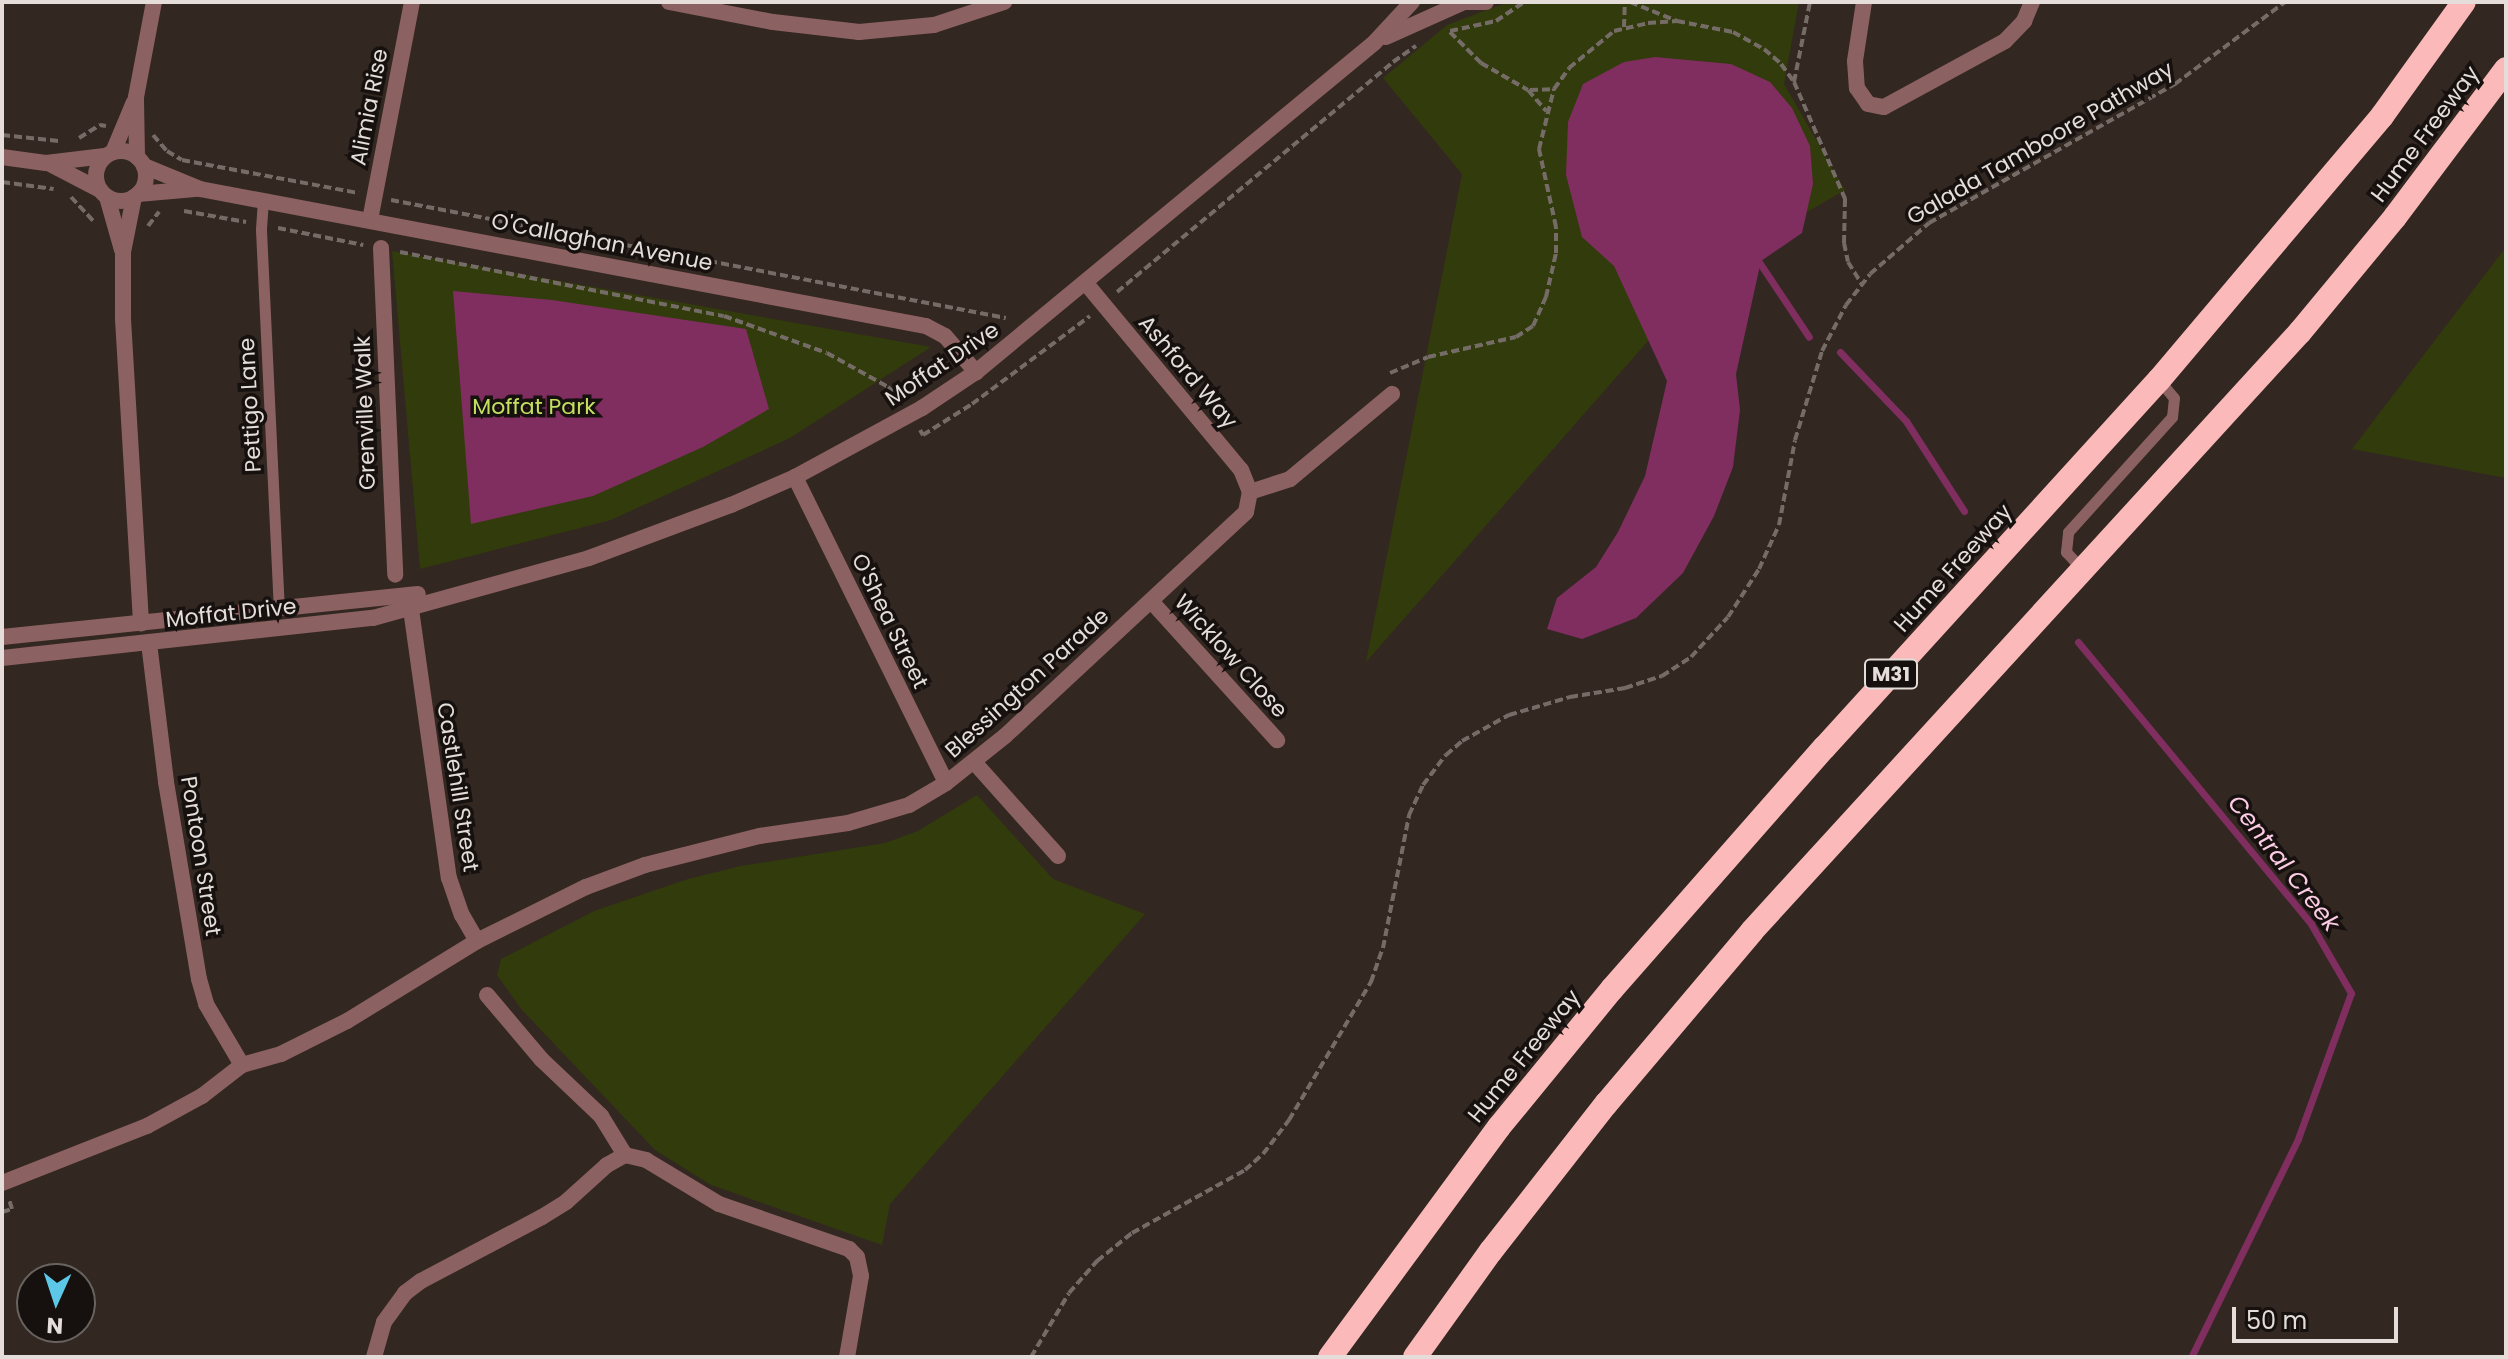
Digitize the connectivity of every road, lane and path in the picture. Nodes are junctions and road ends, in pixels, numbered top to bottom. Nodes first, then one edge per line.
1 (154, 2) edge
2 (412, 2) edge
3 (669, 2) edge
4 (1004, 2) edge
5 (1412, 2) edge
6 (1464, 2) edge
7 (1486, 2) edge
8 (1524, 2) edge
9 (1628, 2) edge
10 (1810, 2) edge
11 (1864, 2) edge
12 (2032, 2) edge
13 (2285, 2) edge
14 (2464, 2) edge
15 (1435, 13) junction
16 (1677, 21) junction
17 (1624, 27) junction
18 (1450, 31) junction
19 (1439, 36) dead end
20 (1428, 41) dead end
21 (1374, 43) junction
22 (2506, 69) edge
23 (1794, 82) junction
24 (1554, 89) junction
25 (1528, 90) junction
26 (1546, 111) junction
27 (129, 131) junction
28 (2, 135) edge
29 (109, 154) junction
30 (2, 157) edge
31 (140, 161) junction
32 (46, 163) junction
33 (2, 182) edge
34 (200, 189) junction
35 (104, 193) junction
36 (136, 196) junction
37 (374, 197) junction
38 (263, 200) junction
39 (164, 210) dead end
40 (180, 210) dead end
41 (370, 220) junction
42 (122, 225) junction
43 (261, 225) junction
44 (381, 248) junction
45 (1086, 283) junction
46 (1861, 283) junction
47 (1103, 304) junction
48 (1006, 318) dead end
49 (976, 372) junction
50 (1390, 373) dead end
51 (2159, 380) junction
52 (1392, 394) dead end
53 (910, 414) junction
54 (795, 477) junction
55 (1250, 492) junction
56 (2084, 571) junction
57 (395, 575) dead end
58 (410, 601) junction
59 (1151, 601) junction
60 (279, 609) junction
61 (141, 623) junction
62 (2, 637) edge
63 (149, 643) junction
64 (2, 658) edge
65 (1277, 740) dead end
66 (974, 762) junction
67 (946, 783) junction
68 (1058, 856) dead end
69 (477, 941) junction
70 (487, 995) dead end
71 (242, 1065) junction
72 (625, 1155) junction
73 (2, 1183) edge
74 (374, 1357) edge
75 (847, 1357) edge
76 (1031, 1357) edge
77 (1330, 1357) edge
78 (1415, 1357) edge

1 - 27 street
2 - 37 street, Alimia Rise
3 - 4 street
5 - 21 street, Moffat Drive
6 - 7 street
6 - 15 street, Moffat Drive
8 - 18 path
9 - 16 path
9 - 17 path
10 - 23 path
11 - 12 street
13 - 46 path, Galada Tamboore Pathway
14 - 51 highway, Hume Freeway / M31
15 - 18 path
15 - 21 street, Moffat Drive
16 - 17 path
16 - 23 path
17 - 24 path
18 - 19 path
18 - 25 path
20 - 47 path
21 - 45 street, Moffat Drive
22 - 56 highway, Hume Freeway
23 - 46 path
24 - 25 path
24 - 26 path
25 - 26 path
26 - 50 path
27 - 28 path
27 - 29 street
27 - 31 street
27 - 37 path
29 - 31 street
29 - 32 street
29 - 35 street
30 - 32 street
31 - 34 street, O'Callaghan Avenue
31 - 36 street
32 - 35 street
33 - 42 path
34 - 36 street, O'Callaghan Avenue
34 - 38 street, O'Callaghan Avenue
35 - 36 street
35 - 42 street
36 - 42 street
37 - 41 street, Alimia Rise
37 - 48 path
38 - 41 street, O'Callaghan Avenue
38 - 43 lane, Pettigo Lane
39 - 42 path
40 - 43 path
41 - 49 street, O'Callaghan Avenue
42 - 61 street
43 - 44 path
43 - 60 lane, Pettigo Lane
44 - 53 path
44 - 57 street, Grenville Walk
45 - 47 street, Ashford Way
45 - 49 street, Moffat Drive
46 - 76 path, Galada Tamboore Pathway
47 - 53 path
47 - 55 street, Ashford Way
49 - 53 street, Moffat Drive
51 - 56 lane
51 - 77 highway, Hume Freeway / M31
52 - 55 street
53 - 54 street, Moffat Drive
54 - 58 street, Moffat Drive
54 - 67 street, O'Shea Street
55 - 59 street, Blessington Parade
56 - 78 highway, Hume Freeway
58 - 60 street, Moffat Drive
58 - 63 street, Moffat Drive
58 - 69 street, Castlehill Street
59 - 65 street, Wicklow Close
59 - 66 street, Blessington Parade
60 - 61 street, Moffat Drive
61 - 62 street, Moffat Drive
63 - 64 street, Moffat Drive
63 - 71 street, Pontoon Street
66 - 67 street, Blessington Parade
66 - 68 street
67 - 69 street, Blessington Parade
69 - 71 street
70 - 72 street
71 - 73 street
72 - 74 street
72 - 75 street

